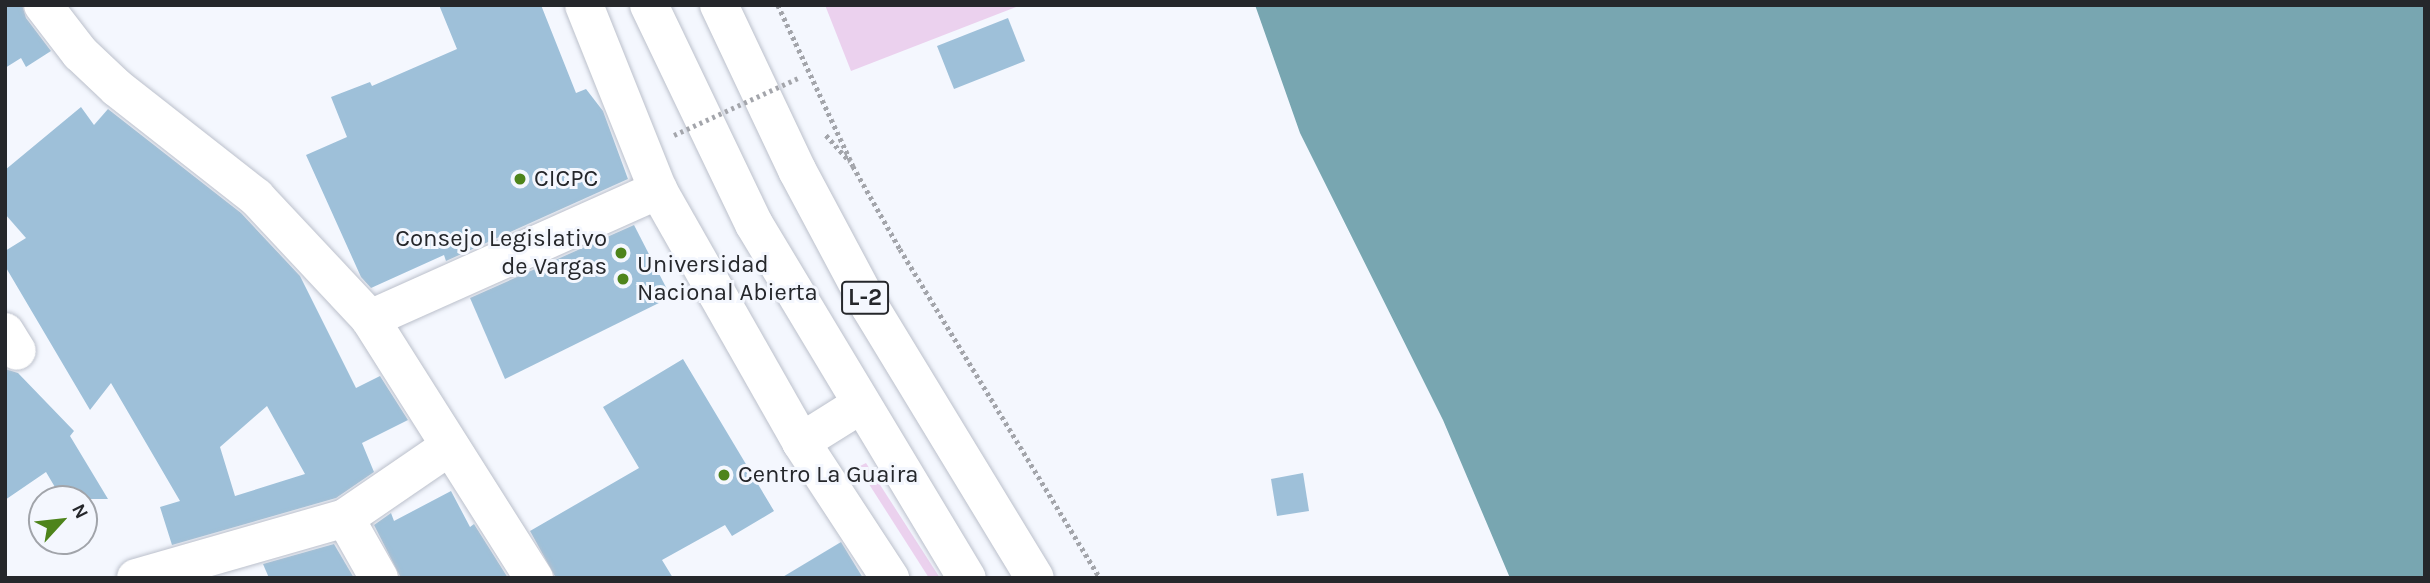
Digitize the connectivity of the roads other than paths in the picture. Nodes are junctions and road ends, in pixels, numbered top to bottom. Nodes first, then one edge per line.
1 (43, 5) edge
2 (584, 5) edge
3 (649, 5) edge
4 (719, 5) edge
5 (658, 190) junction
6 (370, 319) junction
7 (860, 405) junction
8 (801, 442) junction
9 (450, 446) junction
10 (345, 518) junction
11 (136, 578) edge
12 (379, 578) edge
13 (534, 578) edge
14 (890, 578) edge
15 (967, 578) edge
16 (1035, 578) edge

1 - 6 street
2 - 5 street
3 - 7 street, L-2
4 - 16 street, L-2
5 - 6 street
5 - 8 street
6 - 9 street
7 - 8 street
7 - 15 street, L-2
8 - 14 street
9 - 10 street
9 - 13 street
10 - 11 street
10 - 12 street

